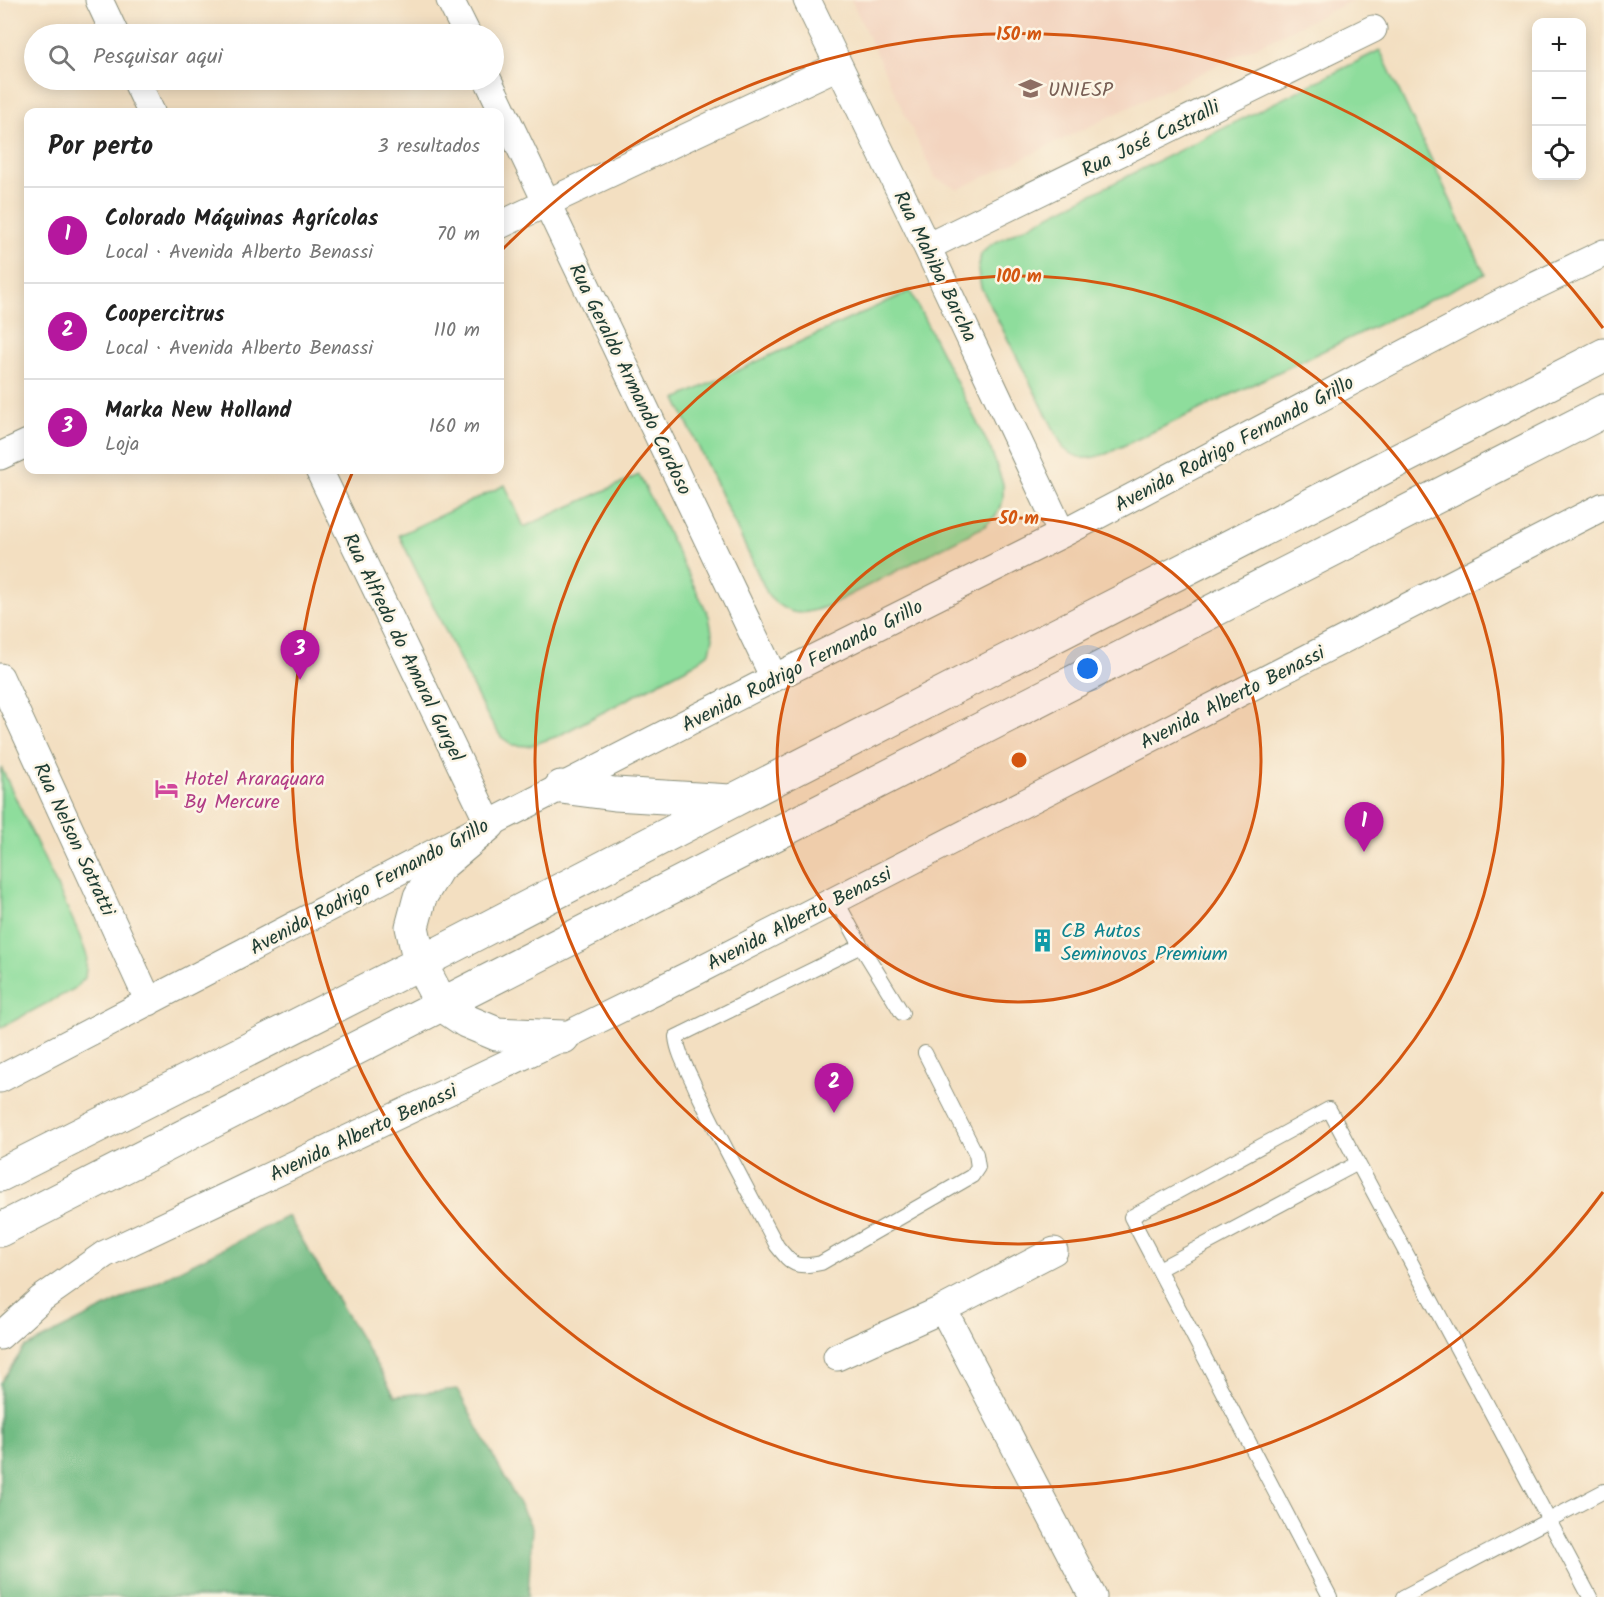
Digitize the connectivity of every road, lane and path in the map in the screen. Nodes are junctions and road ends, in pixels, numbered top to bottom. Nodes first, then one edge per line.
1 (99, 0) edge
2 (450, 0) edge
3 (807, 0) edge
4 (110, 24) edge
5 (462, 24) edge
6 (1373, 29) dead end
7 (838, 66) junction
8 (141, 90) edge
9 (493, 90) edge
10 (149, 108) edge
11 (502, 108) edge
12 (504, 113) edge
13 (547, 202) junction
14 (504, 223) edge
15 (927, 247) junction
16 (1604, 253) edge
17 (1604, 355) edge
18 (1604, 411) edge
19 (24, 445) edge
20 (0, 456) edge
21 (321, 474) edge
22 (1604, 506) edge
23 (1062, 534) junction
24 (0, 676) edge
25 (774, 678) junction
26 (561, 787) junction
27 (732, 801) junction
28 (489, 824) junction
29 (836, 900) junction
30 (861, 946) junction
31 (420, 963) junction
32 (149, 1002) junction
33 (442, 1005) junction
34 (902, 1013) dead end
35 (563, 1037) junction
36 (926, 1053) dead end
37 (0, 1079) edge
38 (1358, 1163) junction
39 (0, 1175) edge
40 (0, 1230) edge
41 (1054, 1251) dead end
42 (1158, 1269) junction
43 (943, 1310) junction
44 (0, 1336) edge
45 (837, 1357) dead end
46 (1604, 1491) edge
47 (1550, 1521) junction
48 (1093, 1597) edge
49 (1330, 1597) edge
50 (1403, 1597) edge
51 (1590, 1597) edge

1 - 4 street
2 - 5 street
3 - 7 street, Rua Mahiba Barcha
6 - 15 street, Rua José Castralli
7 - 13 street
7 - 15 street, Rua Mahiba Barcha
8 - 10 street
9 - 11 street, Rua Geraldo Armando Cardoso
12 - 13 street, Rua Geraldo Armando Cardoso
13 - 14 street
13 - 25 street, Rua Geraldo Armando Cardoso
15 - 23 street, Rua Mahiba Barcha
16 - 23 street, Avenida Rodrigo Fernando Grillo
17 - 27 main road
18 - 33 main road
19 - 20 street
21 - 28 street, Rua Alfredo do Amaral Gurgel
22 - 29 street, Avenida Alberto Benassi
23 - 25 street, Avenida Rodrigo Fernando Grillo
24 - 32 street, Rua Nelson Sotratti
25 - 26 street, Avenida Rodrigo Fernando Grillo
26 - 27 main road
26 - 28 street, Avenida Rodrigo Fernando Grillo
27 - 31 main road
28 - 31 main road
28 - 32 street, Avenida Rodrigo Fernando Grillo
29 - 30 lane
29 - 35 street, Avenida Alberto Benassi
30 - 34 lane
30 - 36 lane
31 - 33 main road
31 - 39 main road
32 - 37 street, Avenida Rodrigo Fernando Grillo
33 - 35 main road
33 - 40 main road
35 - 44 street, Avenida Alberto Benassi
38 - 42 lane
38 - 42 lane
38 - 47 lane
41 - 43 street
42 - 49 lane
43 - 45 street
43 - 48 street
46 - 47 lane
47 - 50 lane
47 - 51 lane

